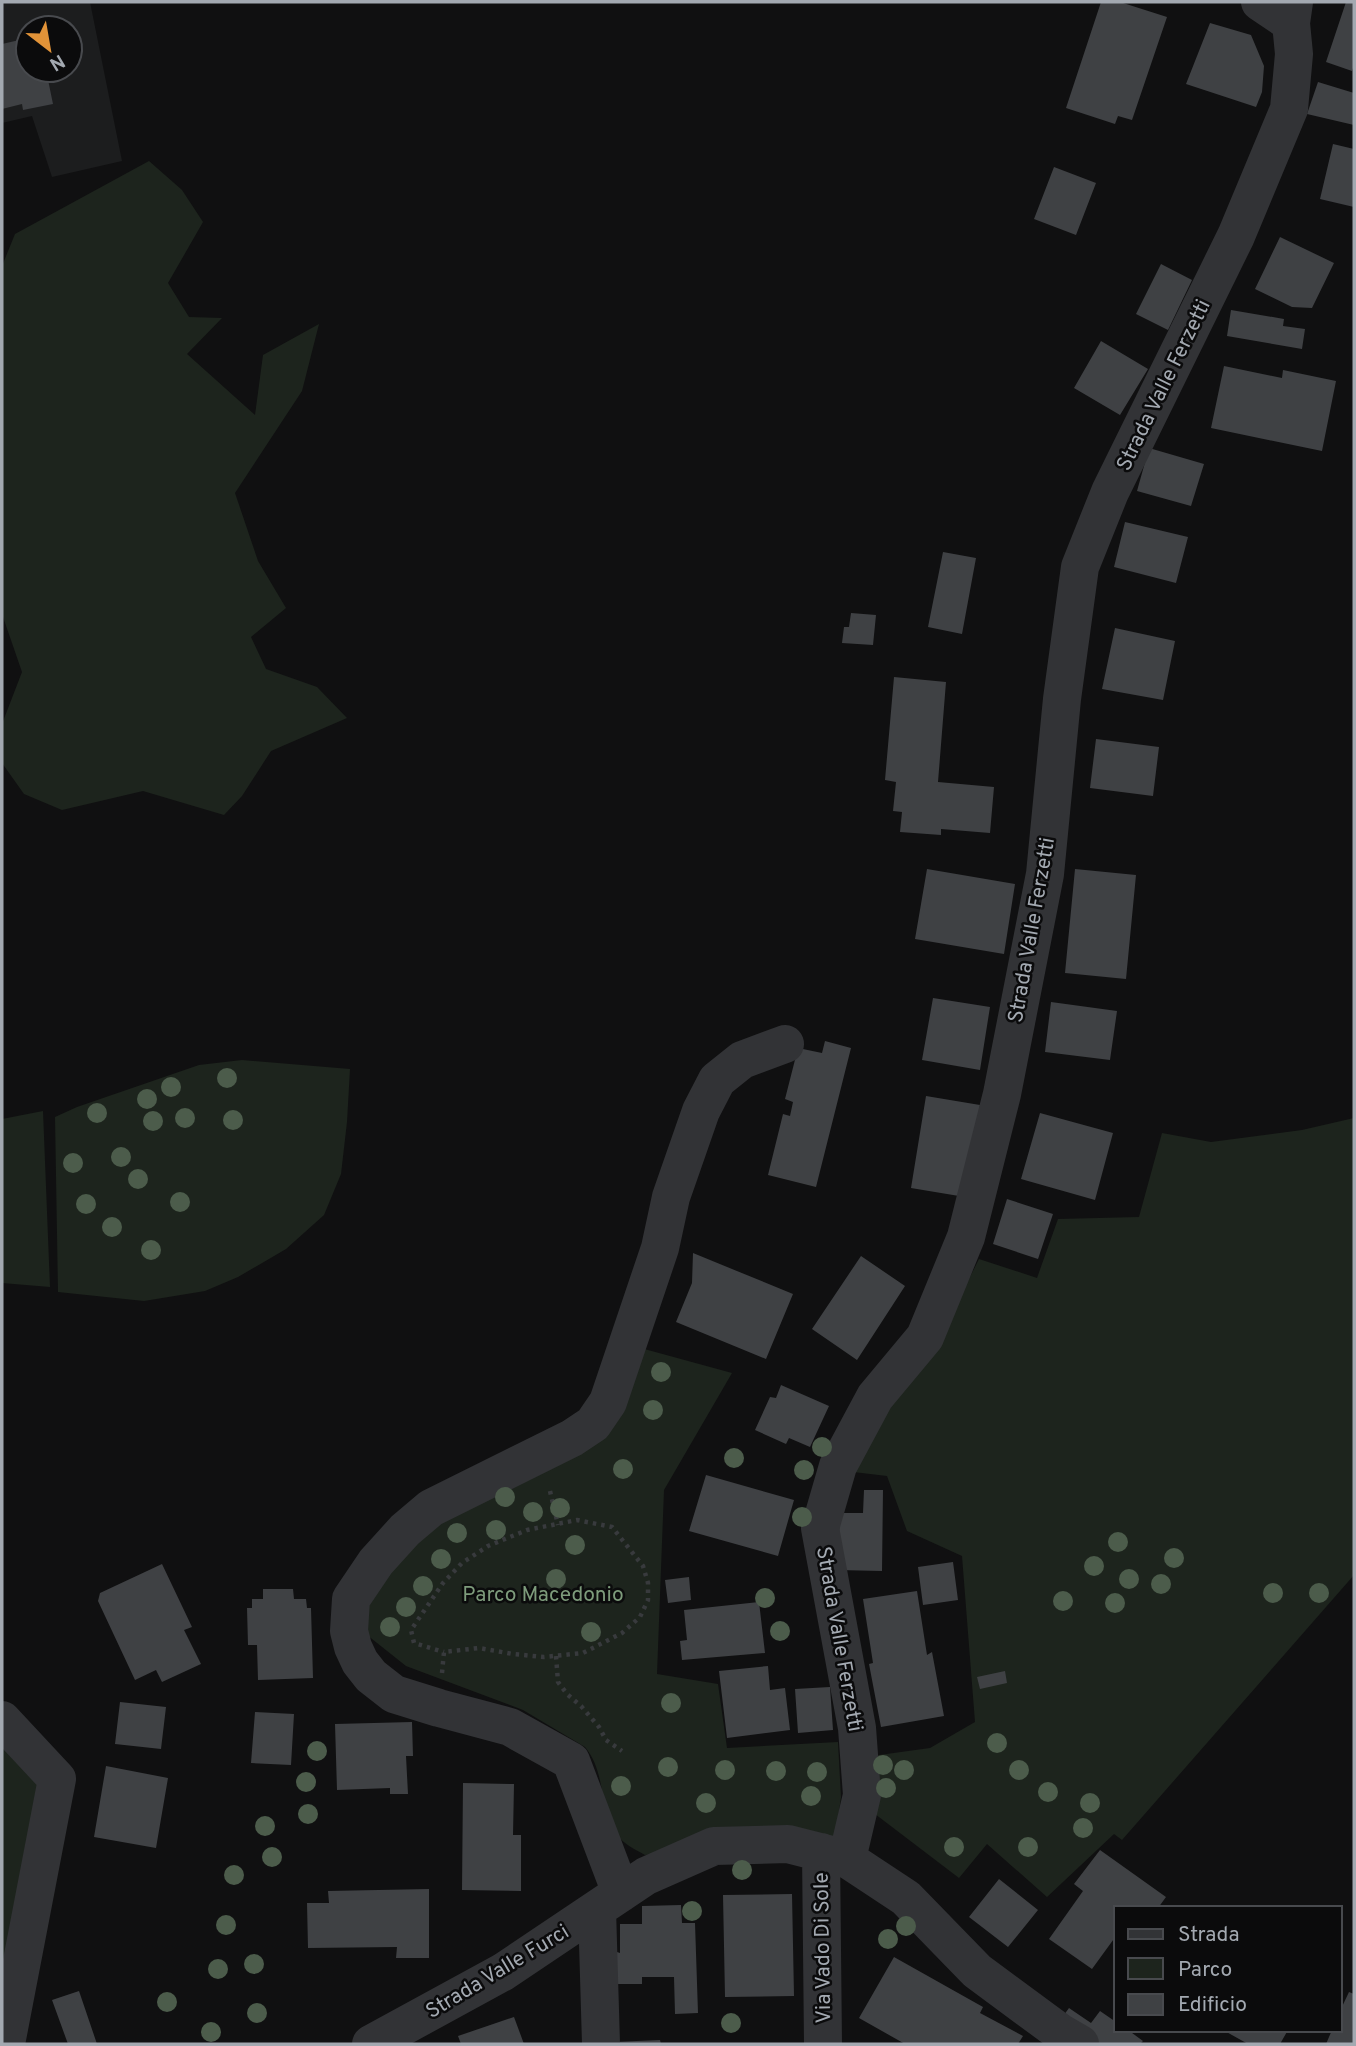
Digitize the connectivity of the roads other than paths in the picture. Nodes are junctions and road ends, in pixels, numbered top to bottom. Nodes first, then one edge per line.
1 (1260, 2) edge
2 (1293, 12) edge
3 (785, 1044) dead end
4 (2, 1720) edge
5 (834, 1855) junction
6 (609, 1901) junction
7 (6, 2044) edge
8 (371, 2044) edge
9 (601, 2044) edge
10 (823, 2044) edge
11 (1080, 2044) edge

1 - 2 street
2 - 5 street, Strada Valle Ferzetti
3 - 6 street
4 - 7 street
5 - 6 street, Strada Valle Furci
5 - 10 street, Via Vado Di Sole
5 - 11 street, Strada Valle Furci
6 - 8 street, Strada Valle Furci
6 - 9 street

